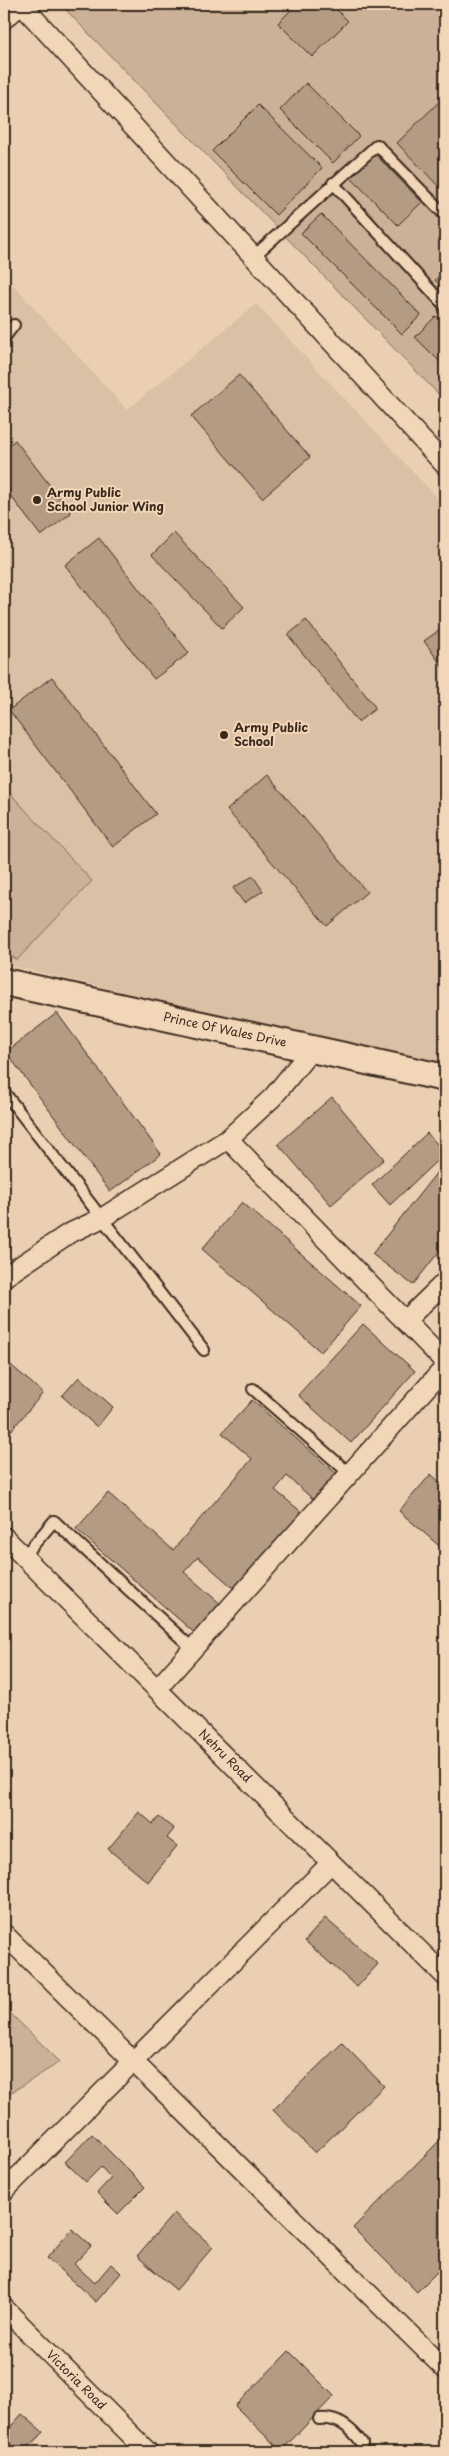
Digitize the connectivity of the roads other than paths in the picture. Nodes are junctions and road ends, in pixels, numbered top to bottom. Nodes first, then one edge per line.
1 (22, 4) edge
2 (4, 19) edge
3 (333, 183) junction
4 (445, 214) edge
5 (254, 256) junction
6 (445, 306) edge
7 (14, 325) dead end
8 (4, 338) edge
9 (445, 465) edge
10 (4, 982) edge
11 (312, 1049) junction
12 (445, 1078) edge
13 (4, 1092) edge
14 (228, 1139) junction
15 (102, 1218) junction
16 (4, 1277) edge
17 (445, 1282) edge
18 (405, 1320) junction
19 (204, 1350) dead end
20 (445, 1362) edge
21 (445, 1367) edge
22 (253, 1389) dead end
23 (350, 1474) junction
24 (4, 1537) edge
25 (24, 1556) junction
26 (193, 1649) junction
27 (157, 1689) junction
28 (331, 1863) junction
29 (4, 1934) edge
30 (445, 1976) edge
31 (134, 2060) junction
32 (4, 2191) edge
33 (4, 2308) edge
34 (445, 2369) edge
35 (319, 2419) dead end
36 (148, 2452) edge
37 (362, 2452) edge

1 - 2 street
1 - 5 street
3 - 4 lane
3 - 5 lane
3 - 6 lane
5 - 9 street
7 - 8 lane
10 - 11 main road, Prince Of Wales Drive
11 - 12 main road, Prince Of Wales Drive
11 - 14 street
13 - 15 lane
14 - 15 street
14 - 18 street
15 - 16 street
15 - 19 lane
17 - 18 street
18 - 20 street
21 - 23 street
22 - 23 lane
23 - 26 street
24 - 25 street, Nehru Road
25 - 26 lane
25 - 27 street, Nehru Road
26 - 27 street
27 - 28 street, Nehru Road
28 - 30 street, Nehru Road
28 - 31 street
29 - 31 street
31 - 32 street
31 - 34 street
33 - 36 street, Victoria Road
35 - 37 lane

